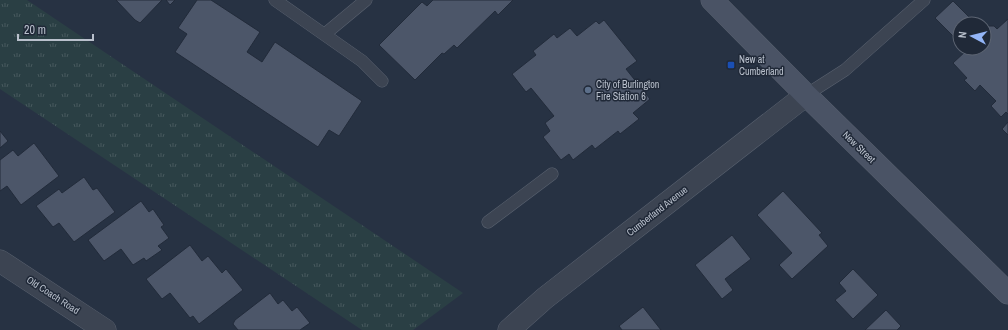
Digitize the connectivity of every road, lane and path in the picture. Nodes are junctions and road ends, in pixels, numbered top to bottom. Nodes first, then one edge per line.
1 (275, 0) edge
2 (366, 0) edge
3 (712, 0) edge
4 (924, 0) edge
5 (324, 34) junction
6 (382, 81) dead end
7 (806, 95) junction
8 (552, 174) dead end
9 (488, 222) dead end
10 (0, 261) edge
11 (1008, 293) edge
12 (105, 330) edge
13 (509, 330) edge

1 - 5 lane
2 - 5 lane
3 - 7 main road, New Street
4 - 7 lane
5 - 6 lane
7 - 11 main road, New Street
7 - 13 street, Cumberland Avenue
8 - 9 lane
10 - 12 street, Old Coach Road

